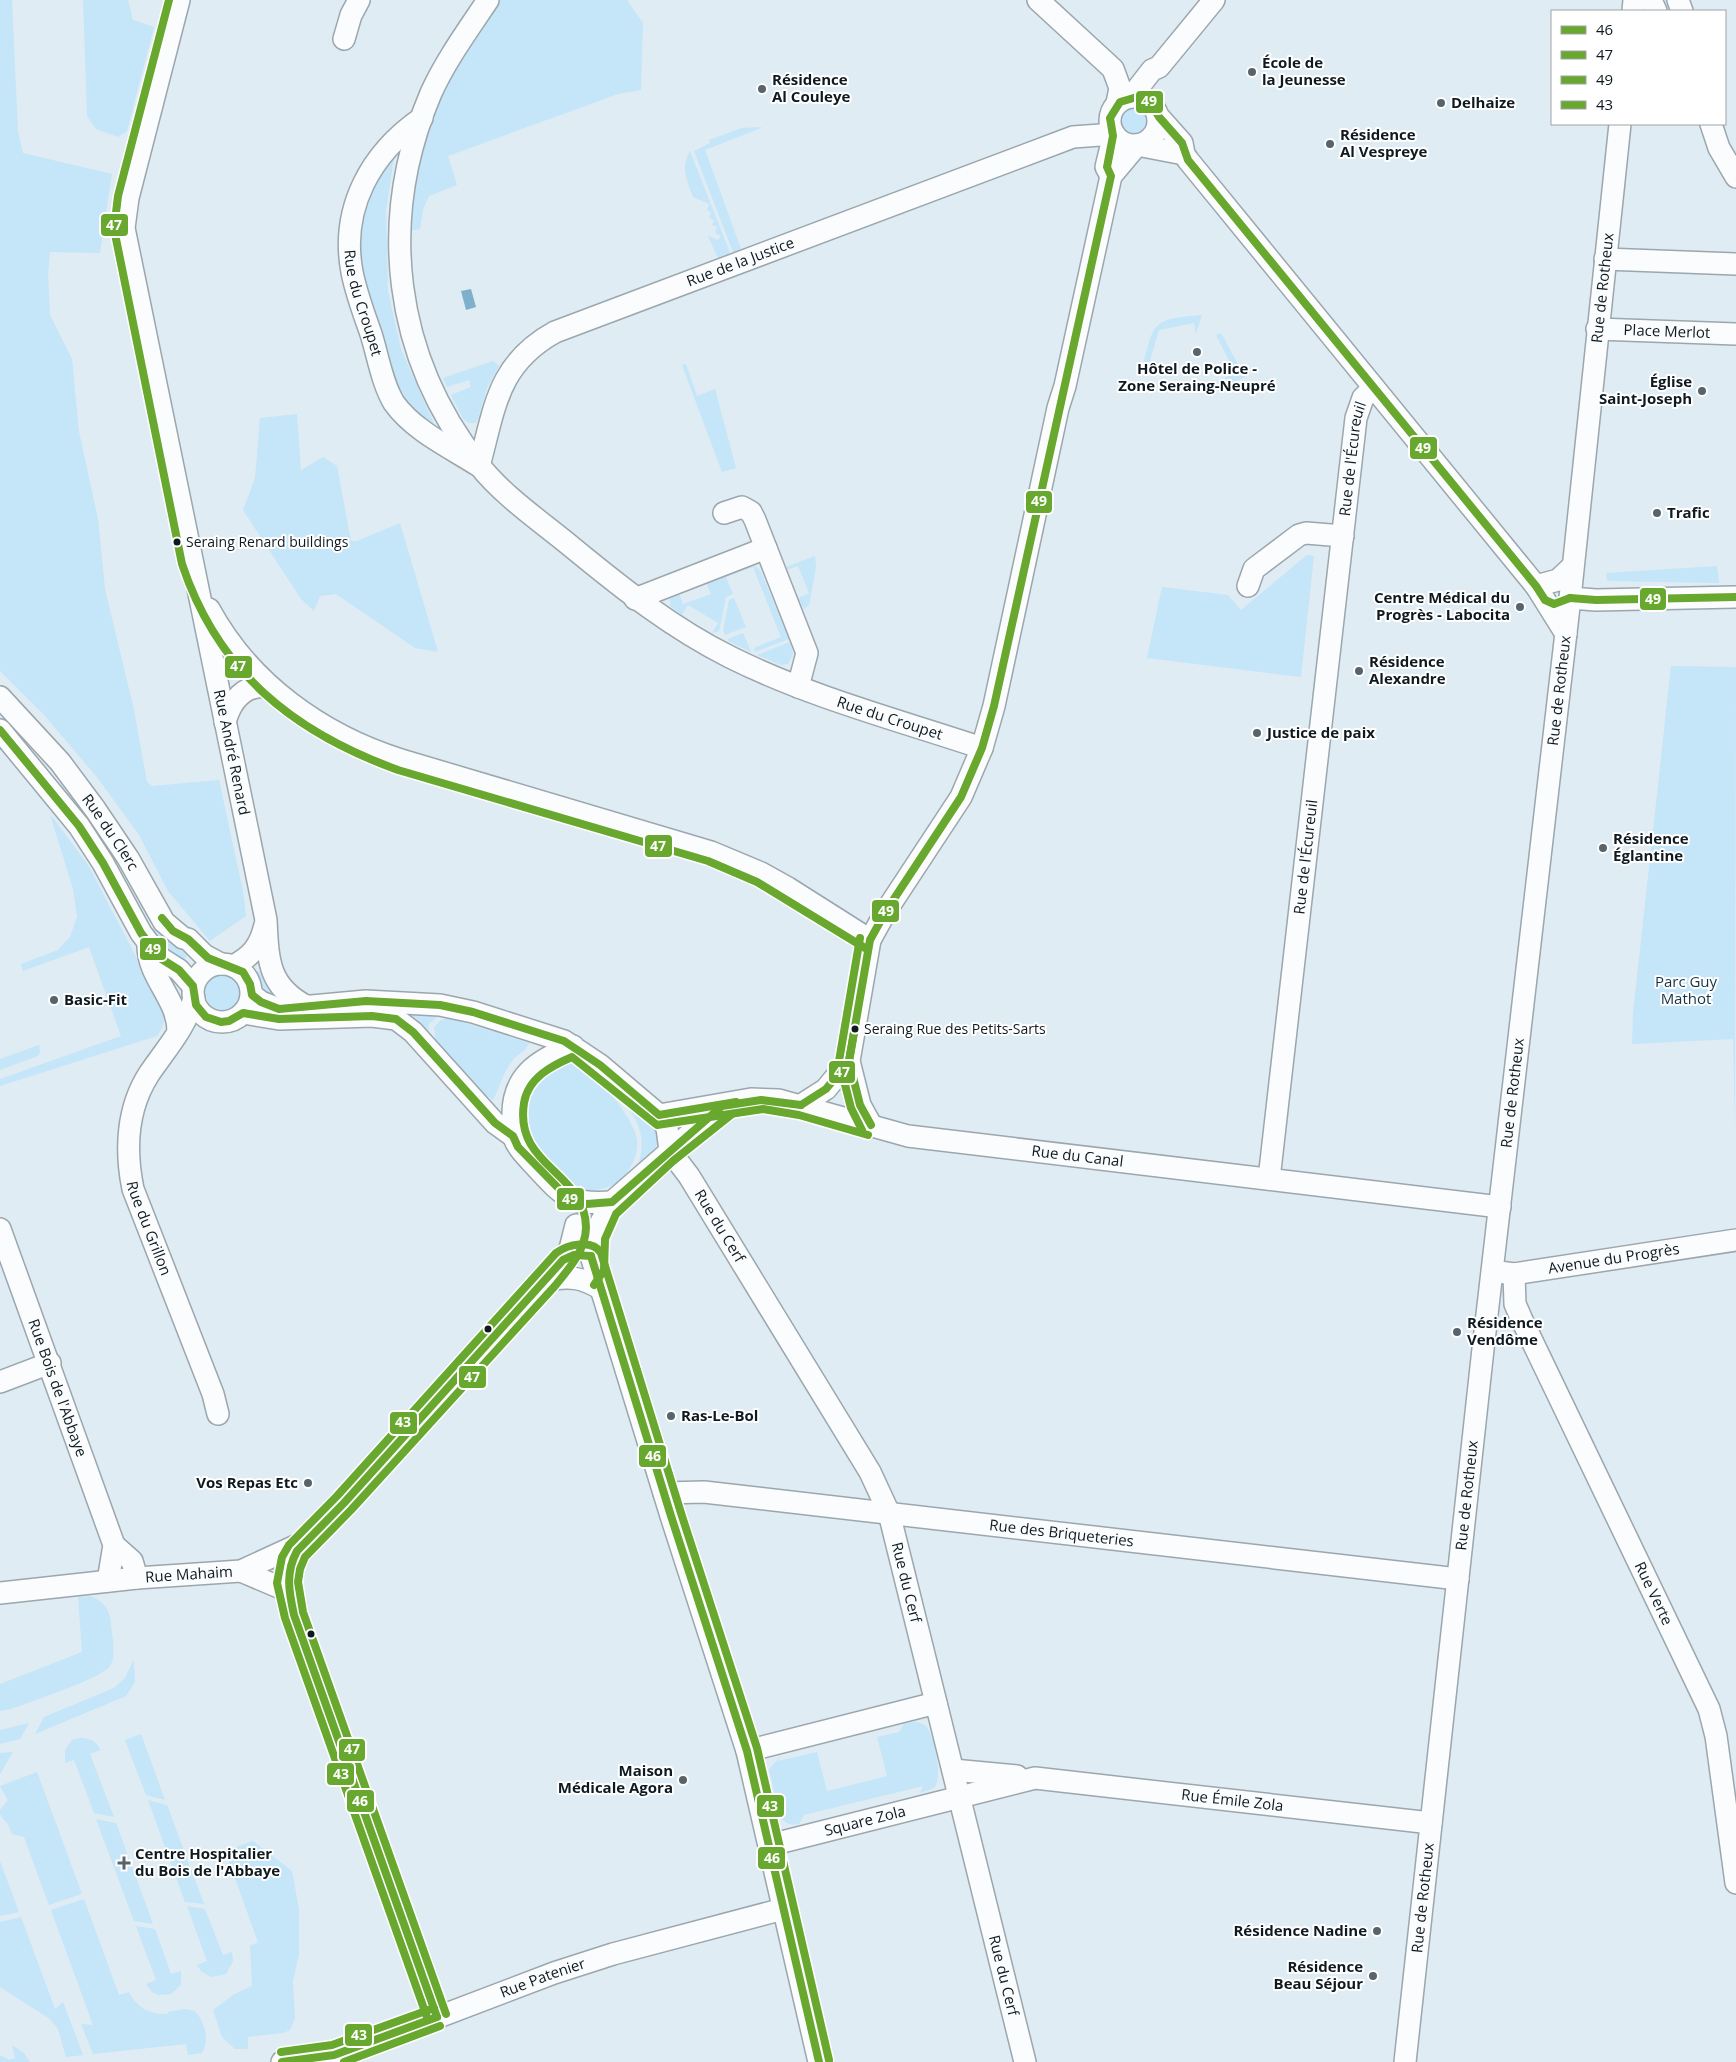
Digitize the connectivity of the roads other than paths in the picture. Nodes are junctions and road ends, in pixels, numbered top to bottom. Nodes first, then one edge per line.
1 (179, 0) edge
2 (360, 0) edge
3 (488, 0) edge
4 (1038, 0) edge
5 (1214, 0) edge
6 (344, 39) dead end
7 (1155, 69) junction
8 (1117, 71) junction
9 (1136, 103) junction
10 (422, 118) junction
11 (1620, 125) edge
12 (1711, 125) edge
13 (1114, 134) junction
14 (1081, 135) junction
15 (1137, 145) junction
16 (1184, 154) junction
17 (1109, 167) junction
18 (1736, 177) edge
19 (1605, 259) junction
20 (1736, 264) edge
21 (1597, 329) junction
22 (1736, 334) edge
23 (1373, 388) junction
24 (479, 466) junction
25 (724, 513) dead end
26 (1343, 536) junction
27 (766, 548) junction
28 (1573, 566) junction
29 (1248, 586) dead end
30 (199, 588) junction
31 (1541, 590) junction
32 (1736, 597) edge
33 (1570, 598) junction
34 (636, 599) junction
35 (1566, 634) junction
36 (269, 687) junction
37 (798, 687) junction
38 (0, 697) edge
39 (225, 722) junction
40 (0, 730) edge
41 (982, 748) junction
42 (266, 920) junction
43 (870, 940) junction
44 (148, 941) junction
45 (267, 943) junction
46 (227, 965) junction
47 (194, 992) junction
48 (248, 997) junction
49 (306, 1006) junction
50 (351, 1009) junction
51 (213, 1021) junction
52 (175, 1038) junction
53 (573, 1046) junction
54 (849, 1061) junction
55 (801, 1105) junction
56 (722, 1106) junction
57 (660, 1115) junction
58 (871, 1125) junction
59 (513, 1136) junction
60 (670, 1151) junction
61 (1269, 1179) junction
62 (569, 1199) junction
63 (612, 1202) junction
64 (1500, 1207) junction
65 (576, 1225) junction
66 (0, 1229) edge
67 (1736, 1240) edge
68 (563, 1260) junction
69 (1492, 1272) junction
70 (593, 1273) junction
71 (1514, 1274) junction
72 (547, 1280) junction
73 (1522, 1320) junction
74 (1486, 1323) junction
75 (50, 1363) junction
76 (0, 1382) edge
77 (218, 1414) dead end
78 (664, 1493) junction
79 (889, 1512) junction
80 (306, 1541) junction
81 (114, 1546) junction
82 (241, 1571) junction
83 (136, 1578) junction
84 (1458, 1579) junction
85 (108, 1581) junction
86 (288, 1591) junction
87 (0, 1593) edge
88 (936, 1703) junction
89 (747, 1750) junction
90 (953, 1770) junction
91 (1035, 1778) junction
92 (960, 1796) junction
93 (1432, 1823) junction
94 (770, 1845) junction
95 (1736, 1883) edge
96 (783, 1908) junction
97 (437, 2017) junction
98 (294, 2061) edge
99 (819, 2062) edge
100 (1025, 2062) edge
101 (1405, 2062) edge

1 - 30 street, Rue André Renard
2 - 6 street
3 - 10 street, Rue du Croupet
4 - 8 street
5 - 7 street
7 - 8 street
7 - 9 street
8 - 9 street
9 - 13 street
9 - 14 street, Rue de la Justice
9 - 15 street
9 - 16 street
10 - 24 street, Rue du Croupet
10 - 24 street, Rue du Croupet
11 - 19 street, Rue de Rotheux
12 - 18 street
13 - 14 street, Rue de la Justice
13 - 15 street
13 - 17 street
14 - 17 street
14 - 24 street, Rue de la Justice
15 - 16 street
15 - 17 street
16 - 23 street
17 - 41 street
19 - 20 street
19 - 21 street, Rue de Rotheux
21 - 22 street, Place Merlot
21 - 28 street, Rue de Rotheux
23 - 26 street, Rue de l'Écureuil
23 - 31 street
24 - 34 street, Rue du Croupet
25 - 27 street
26 - 29 street, Rue de l'Écureuil
26 - 61 street, Rue de l'Écureuil
27 - 34 street
27 - 37 street
28 - 31 street
28 - 33 street, Rue de Rotheux
30 - 36 street
30 - 39 street, Rue André Renard
31 - 33 street
31 - 35 street
32 - 33 street
33 - 35 street, Rue de Rotheux
34 - 37 street, Rue du Croupet
35 - 64 street, Rue de Rotheux
36 - 39 street
36 - 43 street
37 - 41 street, Rue du Croupet
38 - 46 street, Rue du Clerc
39 - 42 street, Rue André Renard
40 - 44 street, Rue du Clerc
41 - 43 street
42 - 45 street, Rue André Renard
42 - 46 street, Rue André Renard
43 - 54 street
44 - 47 street, Rue du Clerc
44 - 52 street
45 - 48 street, Rue André Renard
45 - 49 street, Rue André Renard
46 - 47 street
46 - 48 street
47 - 51 street
47 - 52 street, Rue du Grillon
48 - 49 street
48 - 50 street
48 - 51 street
49 - 50 street
50 - 53 street
50 - 59 street
51 - 52 street, Rue du Grillon
52 - 77 street, Rue du Grillon
53 - 57 street
53 - 59 street
54 - 55 street
54 - 58 street
55 - 56 street, Rue du Canal
55 - 58 street, Rue du Canal
56 - 57 street, Rue du Canal
56 - 60 street
57 - 60 street
58 - 61 street, Rue du Canal
59 - 62 street
60 - 63 street
60 - 79 street, Rue du Cerf
61 - 64 street, Rue du Canal
62 - 63 street
62 - 65 street
63 - 70 street
64 - 69 street, Rue de Rotheux
65 - 68 street, Rue Mahaim
65 - 70 street
66 - 75 street, Rue Bois de l'Abbaye
67 - 71 street, Avenue du Progrès
68 - 70 street
68 - 72 street, Rue Mahaim
69 - 71 street, Avenue du Progrès
69 - 74 street, Rue de Rotheux
70 - 72 street
70 - 78 street
71 - 73 street, Rue Verte
72 - 80 street, Rue Mahaim
73 - 74 street
73 - 95 street, Rue Verte
74 - 84 street, Rue de Rotheux
75 - 76 street
75 - 81 street, Rue Bois de l'Abbaye
78 - 79 street, Rue des Briqueteries
78 - 89 street
79 - 84 street, Rue des Briqueteries
79 - 88 street, Rue du Cerf
80 - 82 street, Rue Mahaim
80 - 86 street, Rue Mahaim
81 - 83 street, Rue Bois de l'Abbaye
81 - 85 street, Rue Bois de l'Abbaye
82 - 83 street, Rue Mahaim
82 - 86 street, Rue Mahaim
83 - 85 street, Rue Mahaim
84 - 93 street, Rue de Rotheux
85 - 87 street, Rue Mahaim
86 - 97 street, Rue Mahaim
88 - 89 street
88 - 90 street, Rue du Cerf
89 - 94 street
90 - 91 street, Rue Émile Zola
90 - 92 street, Rue du Cerf
91 - 92 street, Rue Émile Zola
91 - 93 street, Rue Émile Zola
92 - 94 street, Square Zola
92 - 100 street, Rue du Cerf
93 - 101 street, Rue de Rotheux
94 - 96 street
96 - 97 street, Rue Patenier
96 - 99 street
97 - 98 street, Rue Patenier

